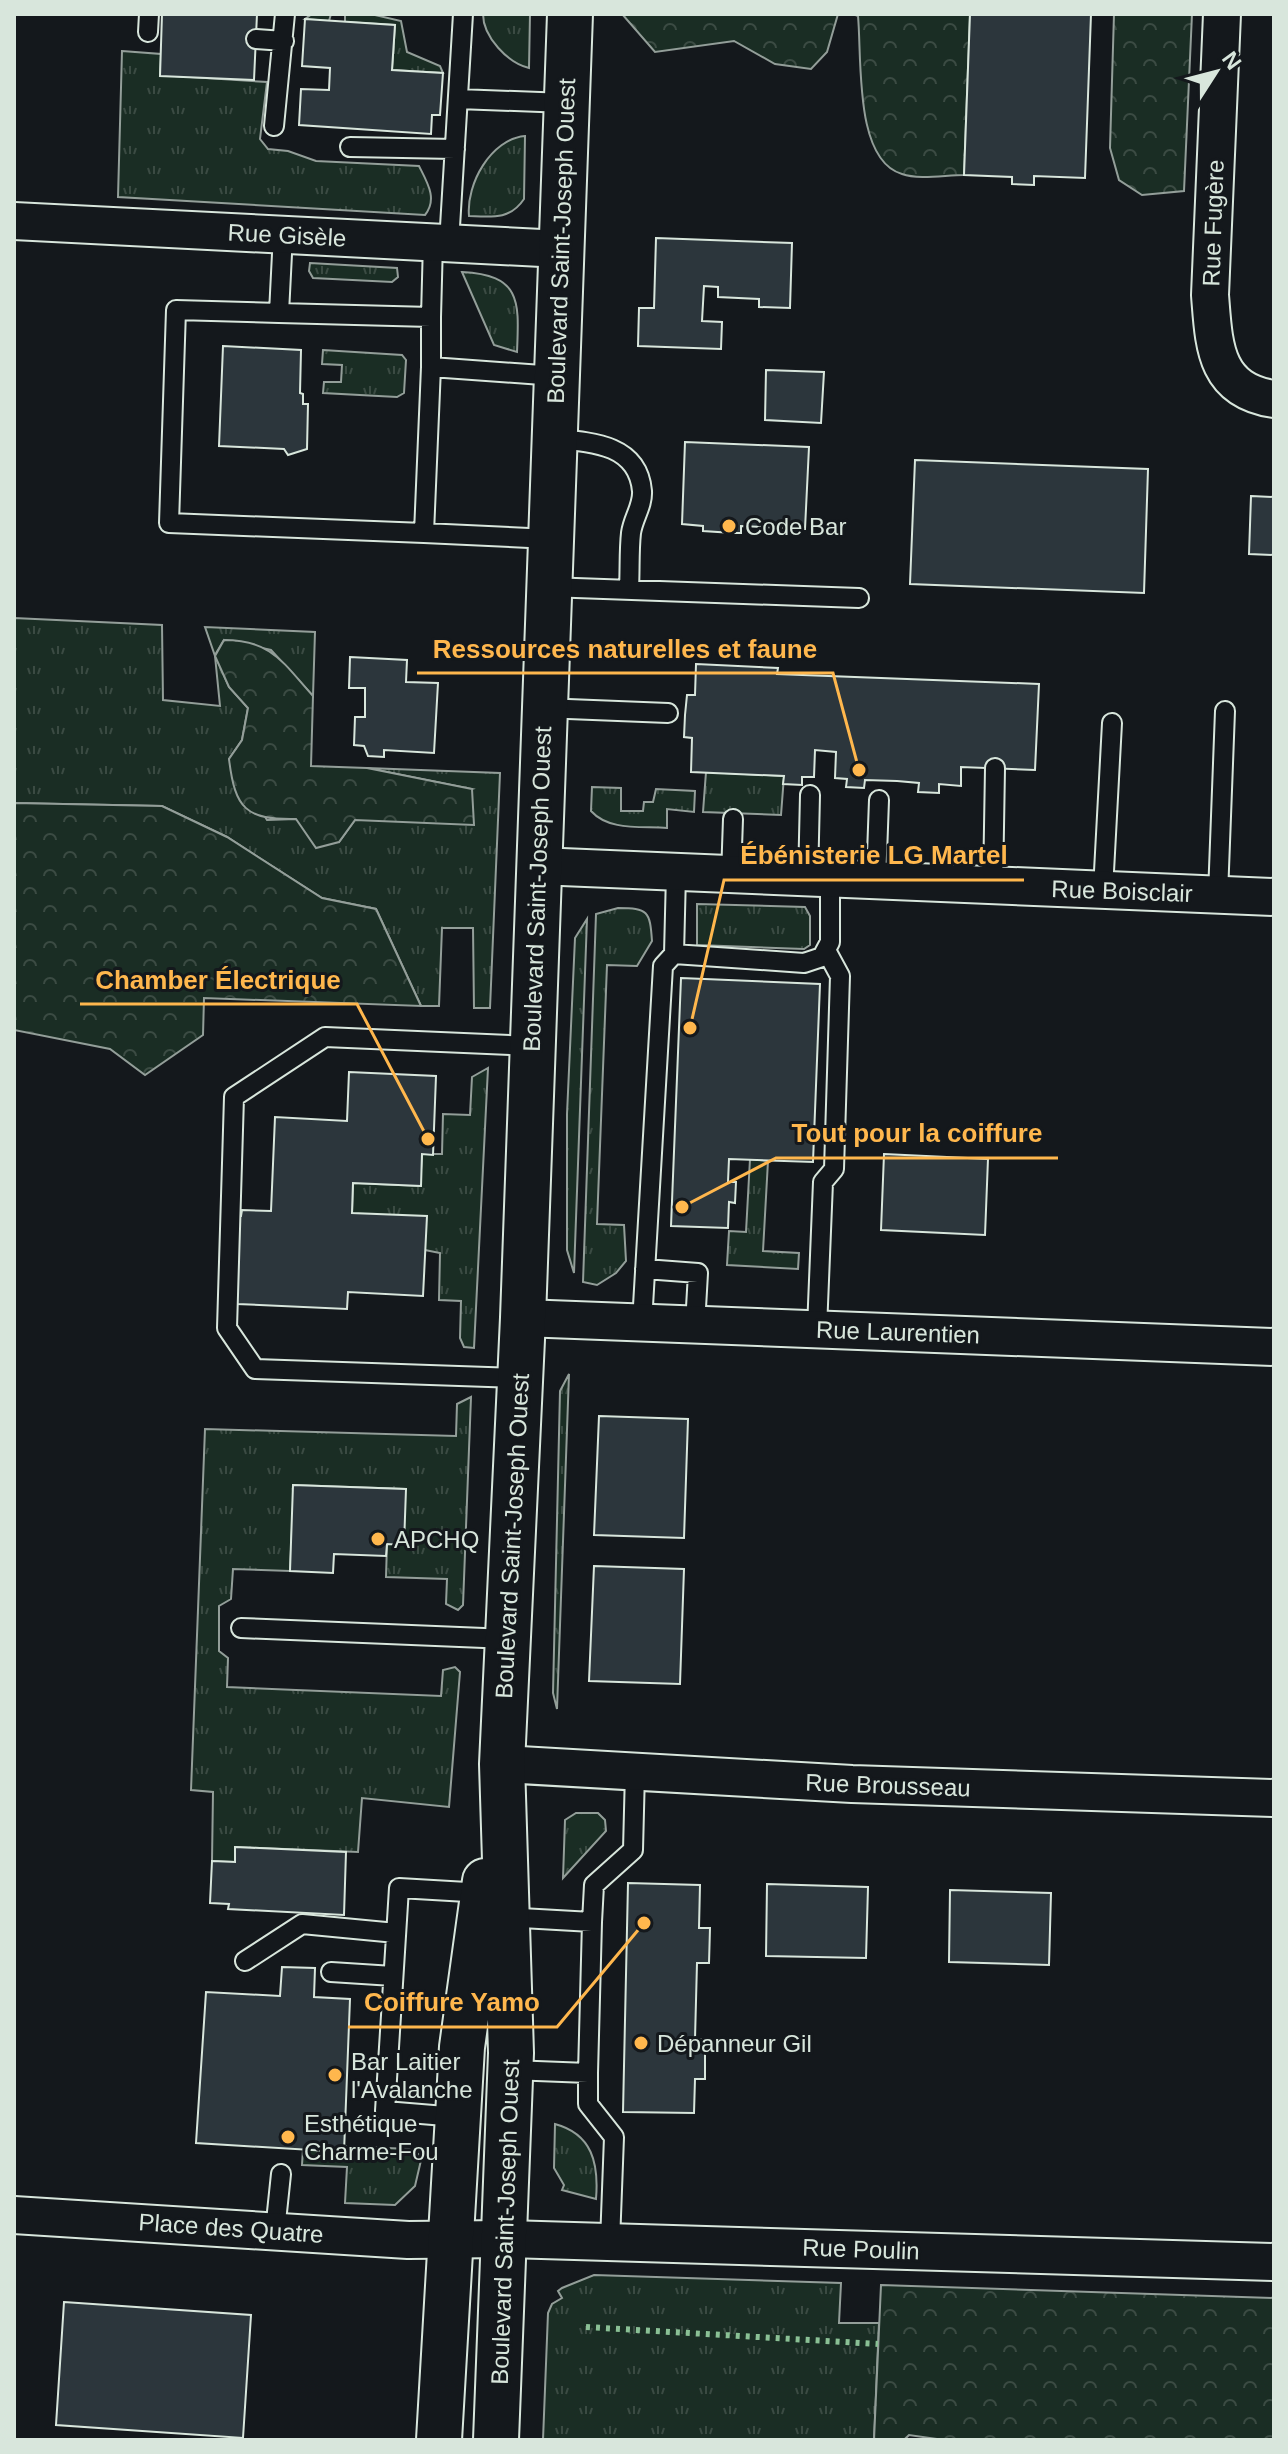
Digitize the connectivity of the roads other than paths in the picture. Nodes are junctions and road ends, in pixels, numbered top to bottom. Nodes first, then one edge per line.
1 (285, 14) edge
2 (463, 14) edge
3 (570, 14) edge
4 (1222, 14) edge
5 (256, 39) dead end
6 (284, 41) junction
7 (458, 99) junction
8 (566, 103) junction
9 (274, 126) dead end
10 (350, 147) dead end
11 (455, 149) junction
12 (14, 221) edge
13 (283, 234) junction
14 (441, 243) junction
15 (561, 249) junction
16 (279, 313) junction
17 (431, 317) junction
18 (431, 367) junction
19 (556, 376) junction
20 (1274, 399) edge
21 (554, 439) junction
22 (424, 533) junction
23 (550, 539) junction
24 (548, 587) junction
25 (629, 589) junction
26 (859, 598) dead end
27 (543, 708) junction
28 (1225, 711) dead end
29 (668, 713) dead end
30 (1112, 723) dead end
31 (995, 768) dead end
32 (810, 795) dead end
33 (879, 800) dead end
34 (733, 819) dead end
35 (538, 866) junction
36 (676, 874) junction
37 (731, 876) junction
38 (819, 880) junction
39 (876, 882) junction
40 (993, 886) junction
41 (1103, 890) junction
42 (1218, 895) junction
43 (1274, 897) edge
44 (827, 952) junction
45 (674, 954) junction
46 (532, 1046) junction
47 (645, 1269) junction
48 (523, 1318) junction
49 (642, 1323) junction
50 (695, 1325) junction
51 (817, 1329) junction
52 (1274, 1347) edge
53 (520, 1378) junction
54 (241, 1628) dead end
55 (508, 1639) junction
56 (502, 1764) junction
57 (635, 1772) junction
58 (1274, 1798) edge
59 (494, 1905) junction
60 (592, 1922) junction
61 (396, 1933) junction
62 (245, 1961) dead end
63 (331, 1972) dead end
64 (393, 1976) junction
65 (511, 2070) junction
66 (588, 2073) junction
67 (457, 2117) junction
68 (281, 2174) dead end
69 (14, 2215) edge
70 (275, 2231) junction
71 (449, 2239) junction
72 (505, 2239) junction
73 (610, 2242) junction
74 (1274, 2262) edge
75 (439, 2440) edge
76 (496, 2440) edge

1 - 6 lane
2 - 7 lane
3 - 8 main road, Boulevard Saint-Joseph Ouest
4 - 20 street, Rue Fugère
5 - 6 lane
6 - 9 lane
7 - 8 lane
7 - 11 lane
8 - 15 main road, Boulevard Saint-Joseph Ouest
10 - 11 lane
11 - 14 lane
12 - 13 street, Rue Gisèle
13 - 14 street, Rue Gisèle
13 - 16 lane
14 - 15 street, Rue Gisèle
14 - 17 lane
15 - 19 main road, Boulevard Saint-Joseph Ouest
16 - 17 lane
16 - 22 lane
17 - 18 lane
18 - 19 lane
18 - 22 lane
19 - 21 main road, Boulevard Saint-Joseph Ouest
21 - 23 main road, Boulevard Saint-Joseph Ouest
21 - 25 lane
22 - 23 lane
23 - 24 main road, Boulevard Saint-Joseph Ouest
24 - 25 lane
24 - 27 main road, Boulevard Saint-Joseph Ouest
25 - 26 lane
27 - 29 lane
27 - 35 main road, Boulevard Saint-Joseph Ouest
28 - 42 lane
30 - 41 lane
31 - 40 lane
32 - 38 lane
33 - 39 lane
34 - 37 lane
35 - 36 street, Rue Boisclair
35 - 46 main road, Boulevard Saint-Joseph Ouest
36 - 37 street, Rue Boisclair
36 - 45 lane
37 - 38 street, Rue Boisclair
38 - 39 street, Rue Boisclair
38 - 44 lane
39 - 40 street, Rue Boisclair
40 - 41 street, Rue Boisclair
41 - 42 street, Rue Boisclair
42 - 43 street, Rue Boisclair
44 - 45 lane
44 - 51 lane
45 - 47 lane
46 - 48 main road, Boulevard Saint-Joseph Ouest
46 - 53 lane
47 - 49 lane
47 - 50 lane
48 - 49 street, Rue Laurentien
48 - 53 main road, Boulevard Saint-Joseph Ouest
49 - 50 street, Rue Laurentien
50 - 51 street, Rue Laurentien
51 - 52 street, Rue Laurentien
53 - 55 main road, Boulevard Saint-Joseph Ouest
54 - 55 lane
55 - 56 main road, Boulevard Saint-Joseph Ouest
56 - 57 street, Rue Brousseau
56 - 59 main road, Boulevard Saint-Joseph Ouest
57 - 58 street, Rue Brousseau
57 - 60 lane
59 - 60 lane
59 - 61 lane
59 - 65 main road, Boulevard Saint-Joseph Ouest
59 - 67 main road, Boulevard Saint-Joseph Ouest
60 - 66 lane
61 - 62 lane
61 - 64 lane
63 - 64 lane
64 - 67 lane
65 - 66 lane
65 - 72 main road, Boulevard Saint-Joseph Ouest
66 - 73 lane
67 - 71 main road, Boulevard Saint-Joseph Ouest
68 - 70 lane
69 - 70 street, Place des Quatre
70 - 71 street, Place des Quatre
71 - 72 street, Rue Poulin
71 - 75 main road, Boulevard Saint-Joseph Ouest
72 - 73 street, Rue Poulin
72 - 76 main road, Boulevard Saint-Joseph Ouest
73 - 74 street, Rue Poulin

